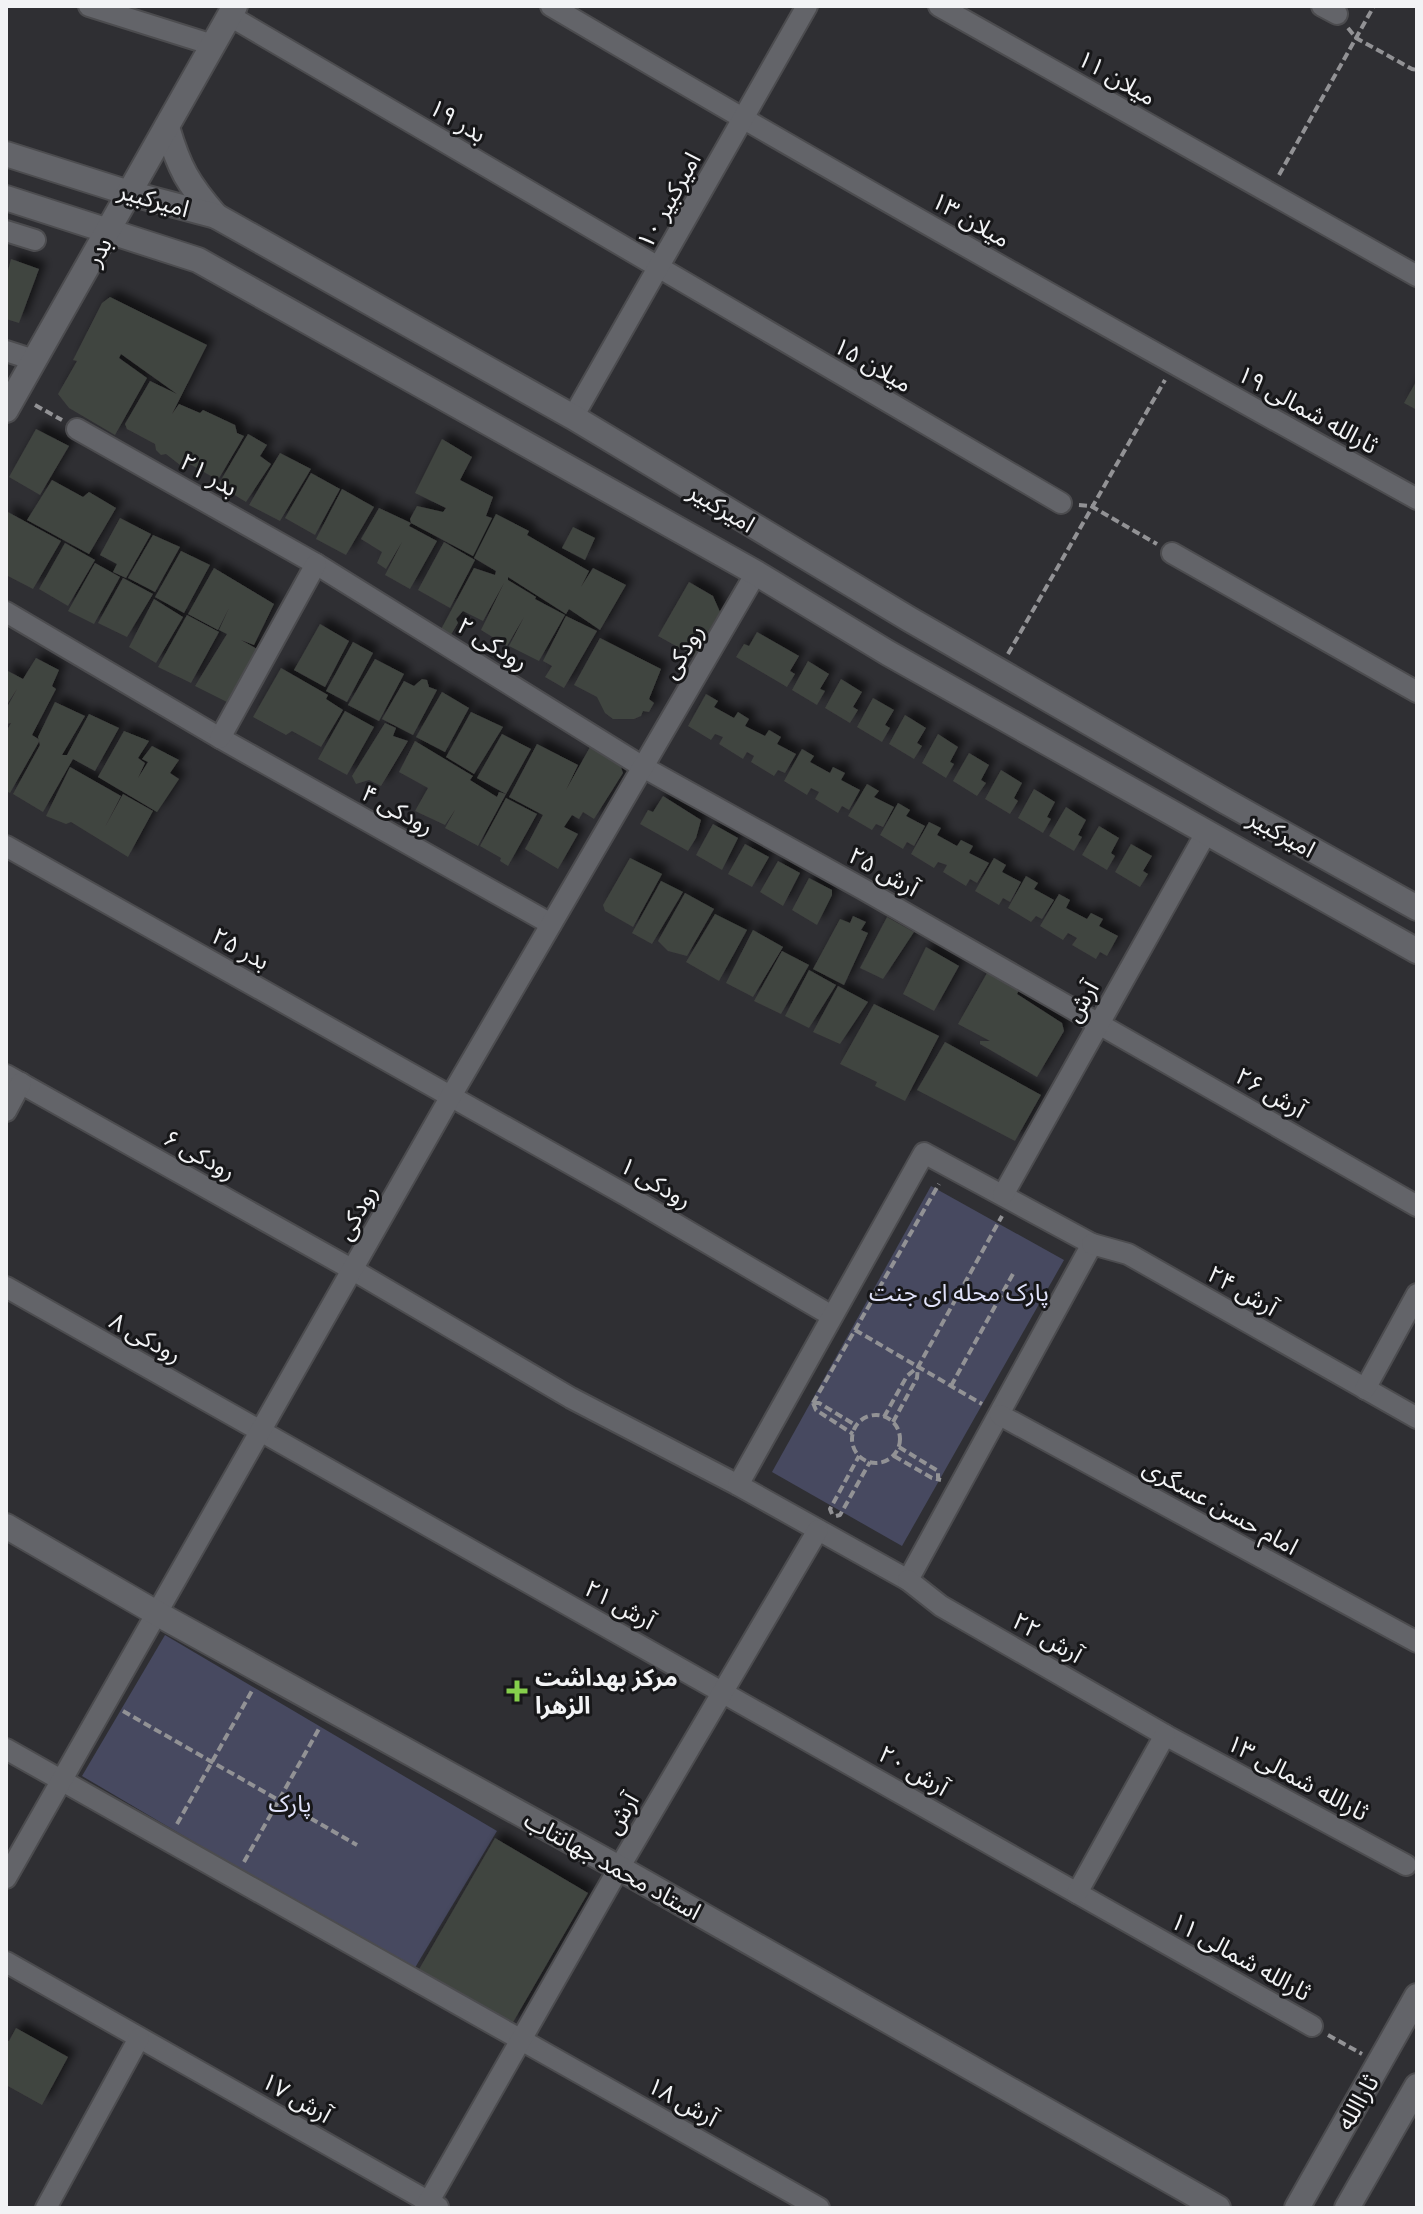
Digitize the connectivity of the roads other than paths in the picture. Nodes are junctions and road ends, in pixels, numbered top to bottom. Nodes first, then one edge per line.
1 (89, 6) edge
2 (551, 6) edge
3 (807, 6) edge
4 (939, 6) edge
5 (233, 11) edge
6 (213, 45) junction
7 (743, 119) junction
8 (167, 127) junction
9 (6, 154) edge
10 (129, 193) junction
11 (6, 198) edge
12 (216, 216) junction
13 (6, 231) edge
14 (109, 233) junction
15 (35, 240) dead end
16 (659, 269) junction
17 (1417, 276) edge
18 (6, 351) edge
19 (34, 360) junction
20 (1174, 364) joint
21 (10, 402) edge
22 (573, 417) junction
23 (77, 429) road end
24 (1417, 499) edge
25 (1061, 503) road end
26 (1172, 553) road end
27 (316, 564) junction
28 (756, 573) junction
29 (6, 612) edge
30 (909, 619) junction
31 (888, 653) junction
32 (1417, 692) edge
33 (220, 738) junction
34 (643, 767) junction
35 (1206, 833) junction
36 (6, 846) edge
37 (1417, 908) edge
38 (551, 924) junction
39 (1417, 951) edge
40 (1098, 1023) junction
41 (14, 1079) edge
42 (451, 1096) junction
43 (6, 1111) edge
44 (1008, 1197) junction
45 (1417, 1206) edge
46 (1092, 1244) junction
47 (353, 1270) junction
48 (6, 1287) edge
49 (1417, 1294) edge
50 (832, 1316) junction
51 (1365, 1389) junction
52 (571, 1398) joint
53 (1000, 1415) junction
54 (1417, 1418) edge
55 (261, 1432) junction
56 (738, 1485) junction
57 (6, 1526) edge
58 (818, 1530) junction
59 (490, 1561) joint
60 (908, 1580) junction
61 (158, 1614) junction
62 (1417, 1642) edge
63 (724, 1692) junction
64 (1165, 1735) junction
65 (6, 1749) edge
66 (62, 1781) junction
67 (1406, 1865) dead end
68 (619, 1868) junction
69 (6, 1878) edge
70 (1077, 1893) junction
71 (6, 1962) edge
72 (1417, 1996) edge
73 (1312, 2026) road end
74 (139, 2038) junction
75 (521, 2039) junction
76 (1417, 2086) edge
77 (431, 2206) edge
78 (46, 2208) edge
79 (819, 2208) edge
80 (1218, 2208) edge
81 (1297, 2208) edge
82 (1347, 2208) edge

1 - 6 street
2 - 7 street, میلان ۱۳
3 - 7 street, امیرکبیر ۱۰
4 - 17 street, میلان ۱۱
5 - 6 street, بدر
5 - 16 street, بدر ۱۹
6 - 8 street, بدر
7 - 16 street, امیرکبیر ۱۰
7 - 20 street, میلان ۱۳
8 - 10 street, بدر
8 - 12 street
9 - 10 street, امیرکبیر
10 - 12 street, امیرکبیر
10 - 14 street, بدر
11 - 14 street, امیرکبیر
12 - 22 street, امیرکبیر
13 - 15 street
14 - 19 street, بدر
14 - 28 street, امیرکبیر
16 - 22 street, امیرکبیر ۱۰
16 - 25 street, میلان ۱۵
18 - 19 street
19 - 21 street, بدر
20 - 24 street, ثارالله شمالی ۱۹
22 - 30 street, امیرکبیر
23 - 27 street, بدر ۲۱
26 - 32 street
27 - 33 street
27 - 34 street, رودکی ۲
28 - 31 street, امیرکبیر
28 - 34 street, رودکی
29 - 33 street, رودکی ۴
30 - 31 street
30 - 37 street, امیرکبیر
31 - 35 street, امیرکبیر
33 - 38 street, رودکی ۴
34 - 38 street, رودکی
34 - 40 street, آرش ۲۵
35 - 39 street, امیرکبیر
35 - 40 street, آرش
36 - 42 street, بدر ۲۵
38 - 42 street, رودکی
40 - 44 street, آرش
40 - 45 street, آرش ۲۶
41 - 43 street
41 - 47 street, رودکی ۶
42 - 47 street, رودکی
42 - 50 street, رودکی ۱
44 - 46 street, آرش ۲۴
44 - 50 street, آرش ۲۴
46 - 51 street, آرش ۲۴
46 - 53 street
47 - 52 street, رودکی ۶
47 - 55 street, رودکی
48 - 55 street, رودکی ۸
49 - 51 street
50 - 56 street
51 - 54 street, آرش ۲۴
52 - 56 street, آرش ۲۲
53 - 60 street
53 - 62 street, امام حسن عسگری
55 - 59 street, رودکی ۸
55 - 61 street, رودکی
56 - 58 street, آرش ۲۲
57 - 61 street, استاد محمد جهانتاب
58 - 60 street, آرش ۲۲
58 - 63 street, آرش
59 - 63 street, آرش ۲۱
60 - 64 street, آرش ۲۲
61 - 66 street, رودکی
61 - 68 street, استاد محمد جهانتاب
63 - 68 street, آرش
63 - 70 street, آرش ۲۰
64 - 67 street, ثارالله شمالی ۱۳
64 - 70 street
65 - 66 street, آرش ۱۸
66 - 69 street, رودکی
66 - 75 street, آرش ۱۸
68 - 75 street, آرش
68 - 80 street, استاد محمد جهانتاب
70 - 73 street, ثارالله شمالی ۱۱
71 - 74 street, آرش ۱۷
72 - 81 street, ثاراالله
74 - 77 street, آرش ۱۷
74 - 78 street
75 - 77 street, آرش
75 - 79 street, آرش ۱۸
76 - 82 street

